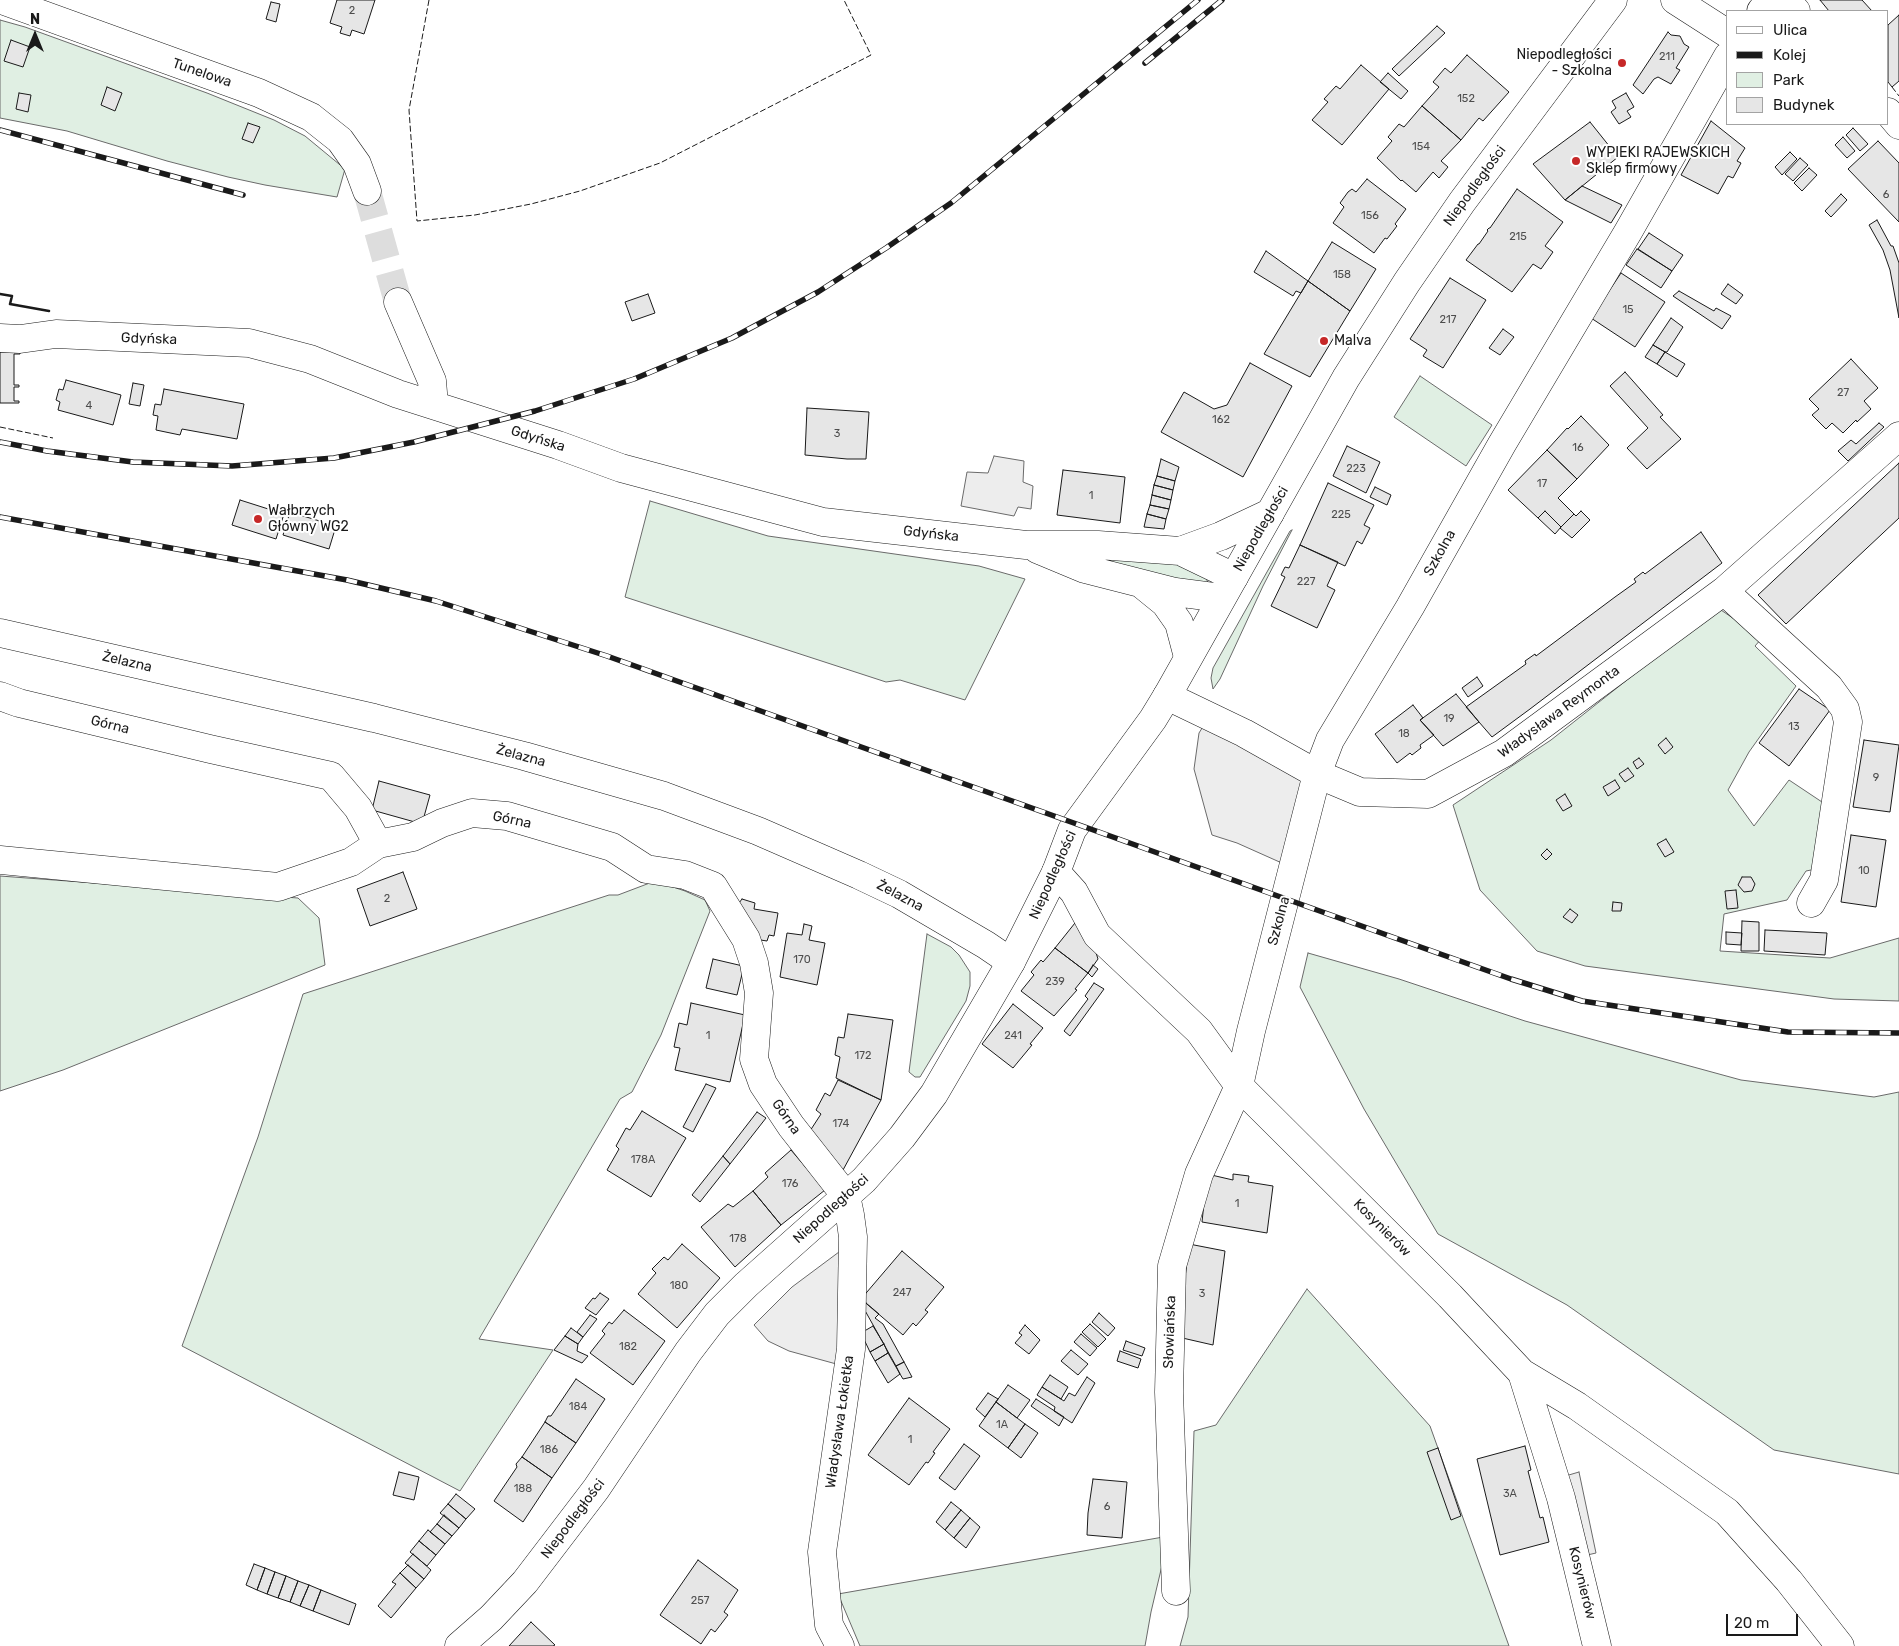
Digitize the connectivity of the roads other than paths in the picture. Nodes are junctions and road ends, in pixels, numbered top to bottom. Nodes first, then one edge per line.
1 (2, 0) edge
2 (1613, 0) edge
3 (1676, 0) edge
4 (1770, 0) edge
5 (1786, 0) edge
6 (1762, 10) edge
7 (1795, 10) edge
8 (1726, 33) edge
9 (1726, 60) edge
10 (1889, 113) edge
11 (1899, 125) edge
12 (367, 192) tunnel mouth
13 (398, 302) tunnel mouth
14 (0, 322) edge
15 (54, 334) junction
16 (0, 338) edge
17 (434, 405) junction
18 (1899, 436) edge
19 (1270, 513) junction
20 (1026, 545) junction
21 (1180, 551) junction
22 (1143, 585) junction
23 (1228, 588) junction
24 (1724, 591) junction
25 (0, 633) edge
26 (1188, 657) junction
27 (0, 696) edge
28 (1167, 696) junction
29 (1317, 774) junction
30 (378, 844) junction
31 (0, 860) edge
32 (1056, 872) junction
33 (1811, 903) dead end
34 (1011, 962) junction
35 (1239, 1086) junction
36 (846, 1196) junction
37 (1522, 1374) junction
38 (1176, 1591) dead end
39 (460, 1646) edge
40 (840, 1646) edge
41 (1597, 1646) edge
42 (1840, 1646) edge

1 - 12 street, Tunelowa
2 - 19 street, Niepodległości
3 - 8 street
4 - 6 street
5 - 7 street
9 - 29 street, Szkolna
10 - 11 street
13 - 17 street
14 - 15 street, Gdyńska
15 - 16 street, Gdyńska
15 - 17 street, Gdyńska
17 - 20 street, Gdyńska
18 - 24 street, Władysława Reymonta
19 - 21 street, Gdyńska
19 - 23 street, Niepodległości
20 - 21 street, Gdyńska
20 - 22 street, Gdyńska
21 - 23 street, Gdyńska
22 - 23 street, Gdyńska
22 - 26 street, Gdyńska
23 - 26 street, Niepodległości
24 - 29 street, Władysława Reymonta
24 - 33 street
25 - 34 street, Żelazna
26 - 28 street, Niepodległości
27 - 30 street, Górna
28 - 29 street, Władysława Reymonta
28 - 32 street, Niepodległości
29 - 35 street, Szkolna
30 - 31 street
30 - 36 street, Górna
32 - 34 street, Niepodległości
32 - 35 street, Kosynierów
34 - 36 street, Niepodległości
35 - 37 street, Kosynierów
35 - 38 street, Słowiańska
36 - 39 street, Niepodległości
36 - 40 street, Władysława Łokietka
37 - 41 street, Kosynierów
37 - 42 street

